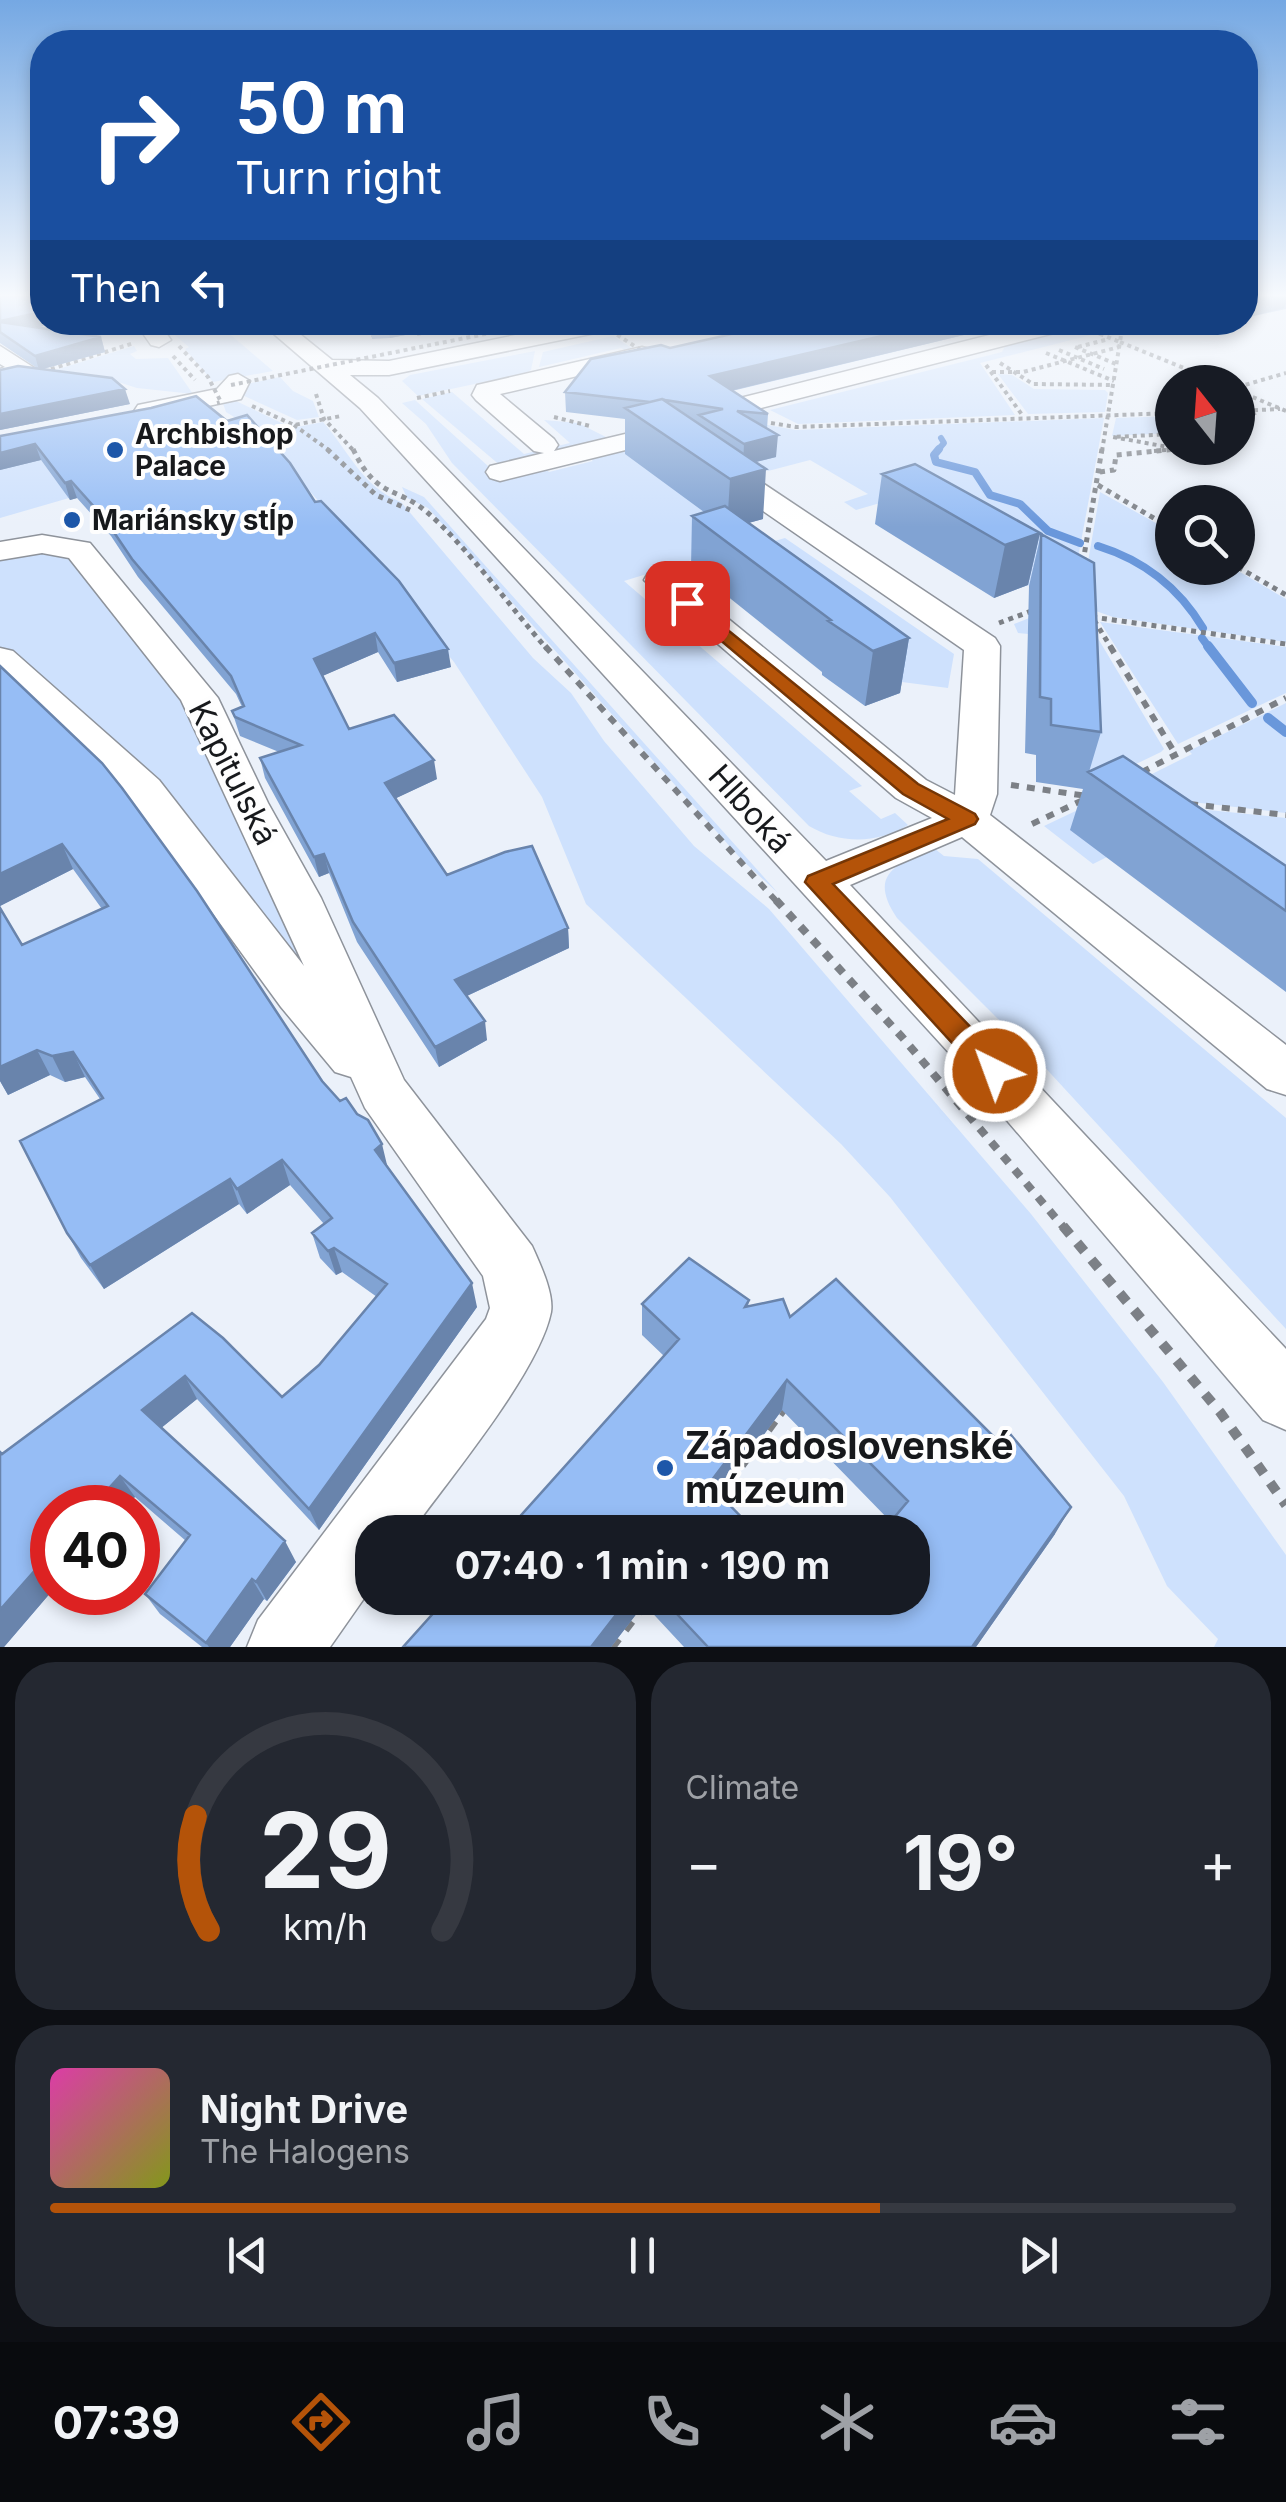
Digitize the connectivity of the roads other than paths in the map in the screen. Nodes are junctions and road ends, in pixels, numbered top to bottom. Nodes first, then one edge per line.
1 (364, 373) edge
2 (364, 373) edge
3 (391, 373) edge
4 (575, 373) edge
5 (904, 373) edge
6 (383, 376) junction
7 (223, 393) road end
8 (748, 412) edge
9 (126, 415) edge
10 (544, 446) dead end
11 (500, 472) dead end
12 (0, 552) edge
13 (660, 580) dead end
14 (0, 659) edge
15 (967, 819) junction
16 (816, 882) junction
17 (1286, 1074) edge
18 (384, 1093) junction
19 (1286, 1397) edge
20 (285, 1647) edge

1 - 6 street, Hlboká
2 - 6 street
3 - 6 street
4 - 10 street
5 - 8 street
6 - 16 street, Hlboká
7 - 9 street
11 - 15 street
12 - 18 street, Kapitulská
13 - 15 street
14 - 18 street, Kapitulská
15 - 16 street
15 - 17 street
16 - 19 street, Hlboká
18 - 20 street, Kapitulská

